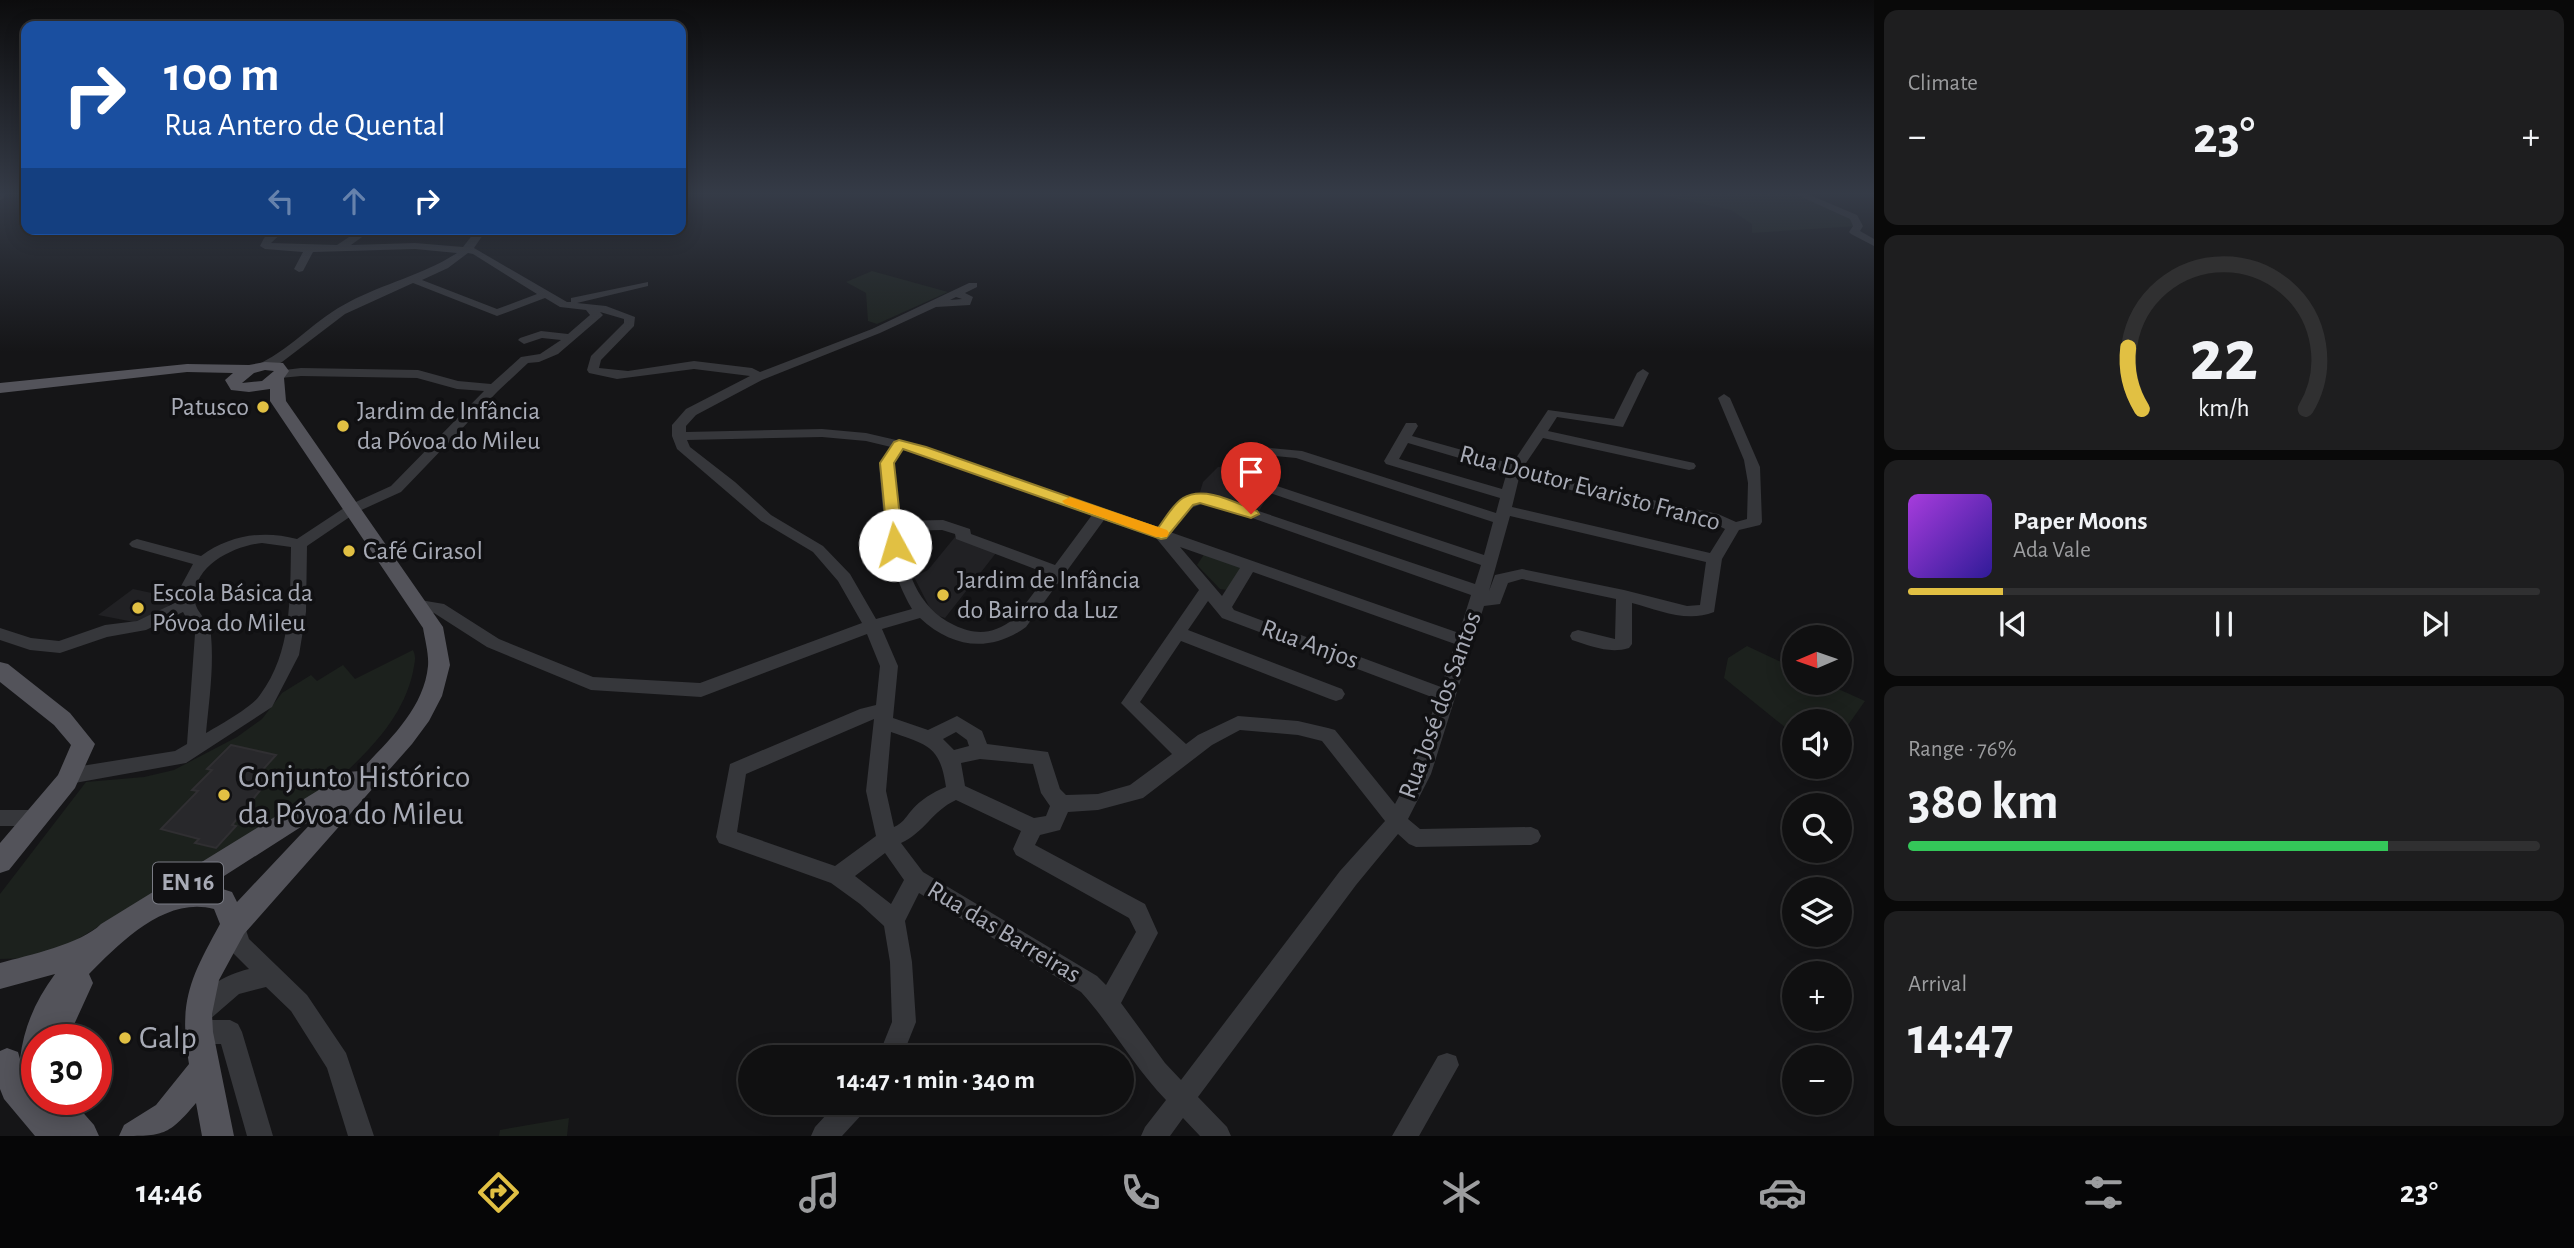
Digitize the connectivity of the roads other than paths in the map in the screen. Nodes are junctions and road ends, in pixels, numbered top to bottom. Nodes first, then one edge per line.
1 (265, 246) edge
2 (342, 246) edge
3 (415, 246) edge
4 (415, 246) edge
5 (474, 246) edge
6 (310, 249) junction
7 (338, 249) junction
8 (471, 252) junction
9 (299, 269) dead end
10 (411, 279) junction
11 (643, 284) dead end
12 (973, 285) dead end
13 (546, 294) junction
14 (559, 302) junction
15 (590, 309) junction
16 (569, 338) junction
17 (524, 340) dead end
18 (293, 352) junction
19 (265, 366) junction
20 (187, 368) junction
21 (248, 369) junction
22 (1643, 373) dead end
23 (280, 374) junction
24 (758, 377) junction
25 (233, 380) junction
26 (0, 388) edge
27 (250, 388) junction
28 (494, 388) junction
29 (1724, 398) dead end
30 (278, 401) junction
31 (1539, 433) junction
32 (679, 436) junction
33 (899, 444) junction
34 (1250, 446) dead end
35 (1689, 466) dead end
36 (1514, 471) junction
37 (1278, 491) dead end
38 (352, 509) junction
39 (1505, 509) junction
40 (1102, 512) junction
41 (894, 526) junction
42 (1734, 527) junction
43 (1161, 534) junction
44 (137, 544) dead end
45 (299, 544) junction
46 (1714, 559) junction
47 (203, 562) junction
48 (1490, 562) junction
49 (1250, 565) junction
50 (1058, 572) junction
51 (1207, 590) junction
52 (1625, 595) junction
53 (1479, 597) junction
54 (187, 604) junction
55 (420, 606) junction
56 (1223, 608) junction
57 (920, 612) junction
58 (872, 626) junction
59 (1178, 633) junction
60 (0, 634) edge
61 (1578, 636) dead end
62 (1464, 641) junction
63 (0, 670) edge
64 (1336, 694) dead end
65 (1447, 696) junction
66 (885, 716) junction
67 (929, 738) junction
68 (196, 748) junction
69 (980, 751) junction
70 (1184, 754) junction
71 (951, 758) junction
72 (378, 765) junction
73 (69, 776) junction
74 (956, 791) junction
75 (1061, 804) junction
76 (0, 818) edge
77 (36, 818) junction
78 (1397, 821) junction
79 (1033, 827) junction
80 (1531, 836) dead end
81 (887, 840) junction
82 (0, 862) edge
83 (838, 876) junction
84 (915, 879) junction
85 (185, 897) junction
86 (158, 902) junction
87 (894, 922) junction
88 (234, 925) junction
89 (111, 933) junction
90 (270, 975) junction
91 (0, 976) edge
92 (1108, 1004) junction
93 (198, 1023) junction
94 (42, 1024) edge
95 (57, 1024) edge
96 (895, 1045) edge
97 (1447, 1065) dead end
98 (204, 1069) junction
99 (21, 1081) edge
100 (21, 1095) edge
101 (1181, 1100) junction
102 (38, 1115) edge
103 (63, 1115) edge
104 (844, 1115) edge
105 (55, 1136) edge
106 (83, 1136) edge
107 (135, 1136) edge
108 (218, 1136) edge
109 (260, 1136) edge
110 (361, 1136) edge
111 (824, 1136) edge
112 (1154, 1136) edge
113 (1218, 1136) edge
114 (1405, 1136) edge

1 - 6 street
2 - 7 street
3 - 8 street
4 - 7 street
5 - 8 street
6 - 7 street
6 - 9 street
8 - 10 street
8 - 13 street
10 - 13 street
10 - 18 street
11 - 14 street
12 - 24 street
13 - 14 street
14 - 15 street
15 - 16 street
15 - 24 street
16 - 17 street
16 - 28 street
18 - 19 street
18 - 23 street
19 - 21 main road
19 - 23 main road
20 - 21 main road
20 - 25 main road
20 - 26 main road
21 - 25 main road
22 - 31 street, Rua José dos Santos
23 - 27 main road
23 - 28 street
23 - 30 main road
24 - 32 street
25 - 27 main road
27 - 30 main road
28 - 38 street
29 - 42 street
30 - 38 main road, EN 16
31 - 35 street
31 - 36 street, Rua José dos Santos
32 - 33 street
32 - 58 street, Rua das Barreiras
33 - 40 street
33 - 41 street
34 - 39 street
36 - 39 street, Rua José dos Santos
36 - 39 street, Rua Doutor Evaristo Franco
36 - 42 street, Rua Doutor Evaristo Franco
37 - 48 street
38 - 45 street
38 - 55 main road, EN 16
39 - 46 street
39 - 48 street, Rua José dos Santos
40 - 43 street
40 - 50 street
41 - 50 street
41 - 57 street
42 - 46 street
43 - 49 street
43 - 51 street
43 - 53 street
44 - 47 street
45 - 47 street
45 - 68 street
46 - 52 street
47 - 54 street
48 - 53 street, Rua José dos Santos
49 - 56 street
49 - 62 street
50 - 57 street
51 - 56 street
51 - 59 street
52 - 53 street
52 - 61 street
53 - 62 street, Rua José dos Santos
54 - 60 street
54 - 68 street
55 - 58 street
55 - 72 main road, EN 16
56 - 65 street, Rua Anjos
57 - 58 street
58 - 66 street, Rua das Barreiras
59 - 64 street
59 - 70 street
62 - 65 street, Rua José dos Santos
63 - 73 main road
65 - 78 street, Rua José dos Santos
66 - 67 street
66 - 81 street, Rua das Barreiras
66 - 83 street
67 - 69 street
67 - 71 street
68 - 73 street
69 - 71 street
69 - 75 street
70 - 75 street
70 - 78 street
71 - 74 street
72 - 86 main road, EN 16
72 - 88 main road, EN 16
73 - 77 main road
74 - 79 street
74 - 81 street
75 - 79 street
76 - 77 street
77 - 82 main road
78 - 80 street
78 - 101 street, Rua José dos Santos
79 - 92 street
81 - 83 street
81 - 84 street, Rua das Barreiras
83 - 87 street
84 - 87 street
84 - 92 street, Rua das Barreiras
85 - 86 main road
85 - 88 main road
85 - 95 main road, EN 16
86 - 89 main road, EN 16
87 - 96 street
88 - 90 street
88 - 93 main road, EN 16
89 - 91 main road
89 - 94 main road, EN 16
90 - 93 street
90 - 110 street
92 - 101 street, Rua das Barreiras
93 - 98 main road, EN 16
93 - 109 street
97 - 114 street
98 - 107 main road
98 - 108 main road, EN 16
99 - 100 main road, EN 16
101 - 112 street, Rua José dos Santos
101 - 113 street, Rua das Barreiras
102 - 105 main road, EN 16
103 - 106 main road
104 - 111 street

